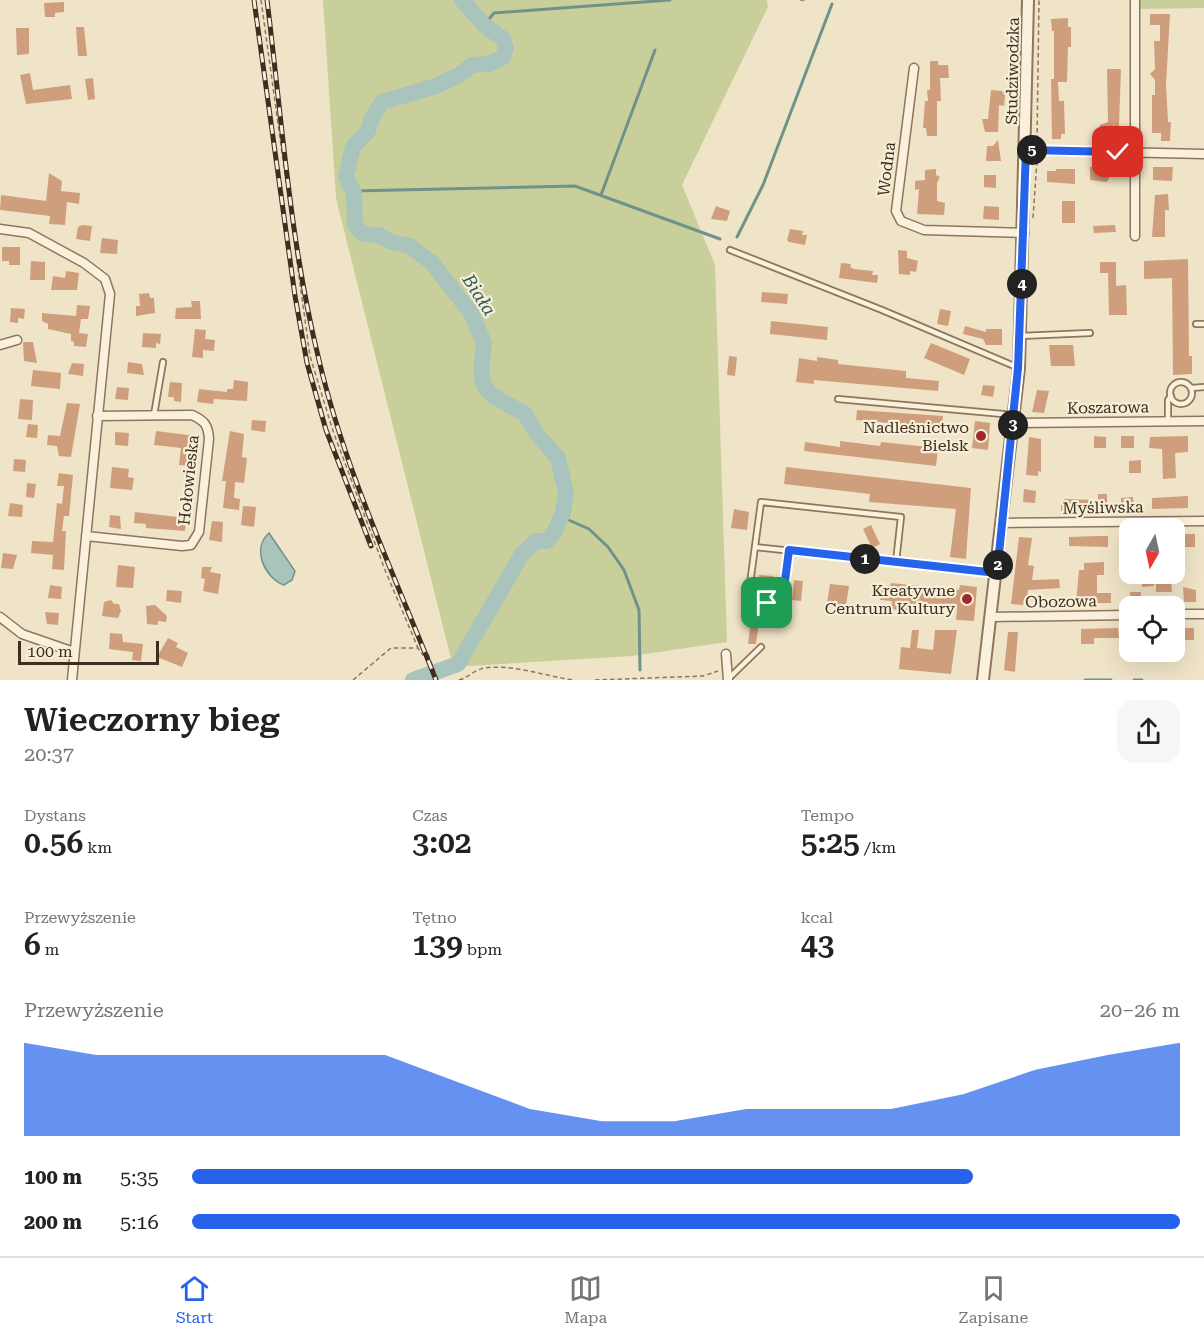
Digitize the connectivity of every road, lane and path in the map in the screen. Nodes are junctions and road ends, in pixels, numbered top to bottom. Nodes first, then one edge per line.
1 (261, 0) edge
2 (800, 0) edge
3 (805, 0) edge
4 (1028, 0) edge
5 (1135, 0) edge
6 (914, 68) dead end
7 (1026, 150) junction
8 (1135, 153) junction
9 (1204, 154) edge
10 (0, 229) edge
11 (1024, 233) junction
12 (1135, 236) dead end
13 (730, 250) dead end
14 (1196, 324) dead end
15 (1204, 324) edge
16 (1090, 333) dead end
17 (1020, 336) junction
18 (17, 340) dead end
19 (0, 345) edge
20 (163, 362) dead end
21 (1018, 368) junction
22 (1204, 381) edge
23 (1202, 387) edge
24 (1191, 388) junction
25 (1171, 396) junction
26 (838, 399) dead end
27 (154, 415) junction
28 (97, 416) junction
29 (1013, 419) junction
30 (1168, 421) junction
31 (1204, 421) edge
32 (1204, 521) edge
33 (1003, 523) junction
34 (86, 536) junction
35 (755, 547) junction
36 (789, 550) junction
37 (896, 562) junction
38 (997, 573) junction
39 (1185, 614) edge
40 (1204, 614) edge
41 (1119, 615) edge
42 (0, 616) edge
43 (992, 617) junction
44 (761, 647) dead end
45 (418, 648) junction
46 (74, 652) junction
47 (726, 654) dead end
48 (728, 676) edge
49 (72, 680) edge
50 (353, 680) edge
51 (438, 680) edge
52 (459, 680) edge
53 (573, 680) edge
54 (595, 680) edge
55 (983, 680) edge

1 - 45 path
2 - 3 path
4 - 7 street, Studziwodzka
5 - 8 street
6 - 11 street, Wodna
7 - 8 street
7 - 11 street, Studziwodzka
8 - 9 street
8 - 12 street
10 - 28 street
11 - 17 street, Studziwodzka
13 - 21 lane
14 - 15 lane
16 - 17 lane
17 - 21 street, Studziwodzka
18 - 19 street
20 - 27 lane
21 - 29 street, Studziwodzka
22 - 23 lane
23 - 24 lane
24 - 25 lane
24 - 25 lane
25 - 30 lane
26 - 29 lane
27 - 28 street, Hołowieska
27 - 34 street, Hołowieska
28 - 34 street
29 - 30 street, Koszarowa
29 - 33 street, Studziwodzka
30 - 31 street, Koszarowa
32 - 33 street, Myśliwska
33 - 38 street, Studziwodzka
34 - 46 street
35 - 36 lane
35 - 36 lane
35 - 37 lane
36 - 37 lane
37 - 38 lane
38 - 43 street, Studziwodzka
39 - 40 street
41 - 43 street, Obozowa
42 - 46 street
43 - 55 street, Studziwodzka
44 - 48 lane
45 - 50 path
45 - 51 path
46 - 49 street
47 - 48 street
48 - 54 path
52 - 53 path

